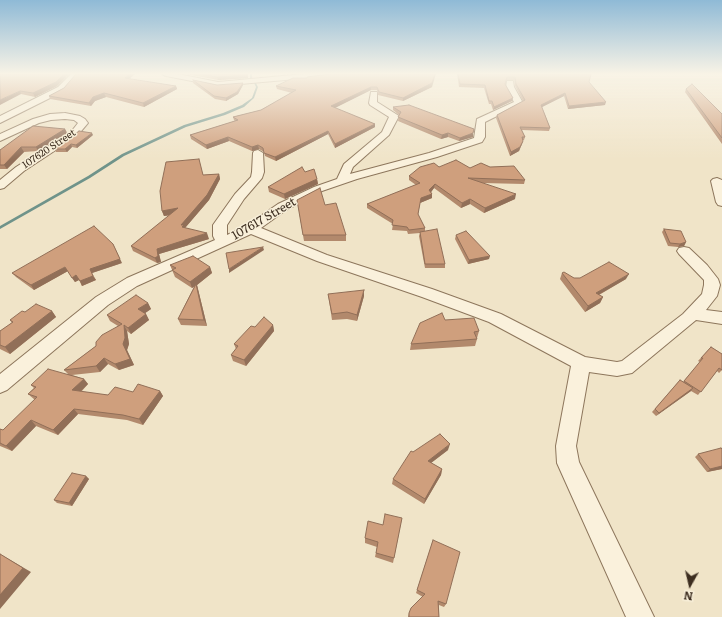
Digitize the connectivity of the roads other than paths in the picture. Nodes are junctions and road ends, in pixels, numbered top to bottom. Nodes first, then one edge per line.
1 (34, 103) edge
2 (373, 103) edge
3 (519, 103) edge
4 (0, 120) edge
5 (0, 138) edge
6 (258, 153) dead end
7 (342, 181) junction
8 (717, 182) dead end
9 (0, 186) edge
10 (722, 202) edge
11 (251, 229) junction
12 (224, 241) junction
13 (684, 251) dead end
14 (692, 314) junction
15 (722, 318) edge
16 (581, 363) junction
17 (0, 385) edge
18 (640, 617) edge

1 - 4 street
2 - 7 street
3 - 7 street, 107617 Street
5 - 9 street, 107620 Street
6 - 12 street
7 - 11 street, 107617 Street
8 - 10 street
11 - 12 street, 107617 Street
11 - 16 street
12 - 17 street, 107617 Street
13 - 14 street
14 - 15 street
14 - 16 street
16 - 18 street

